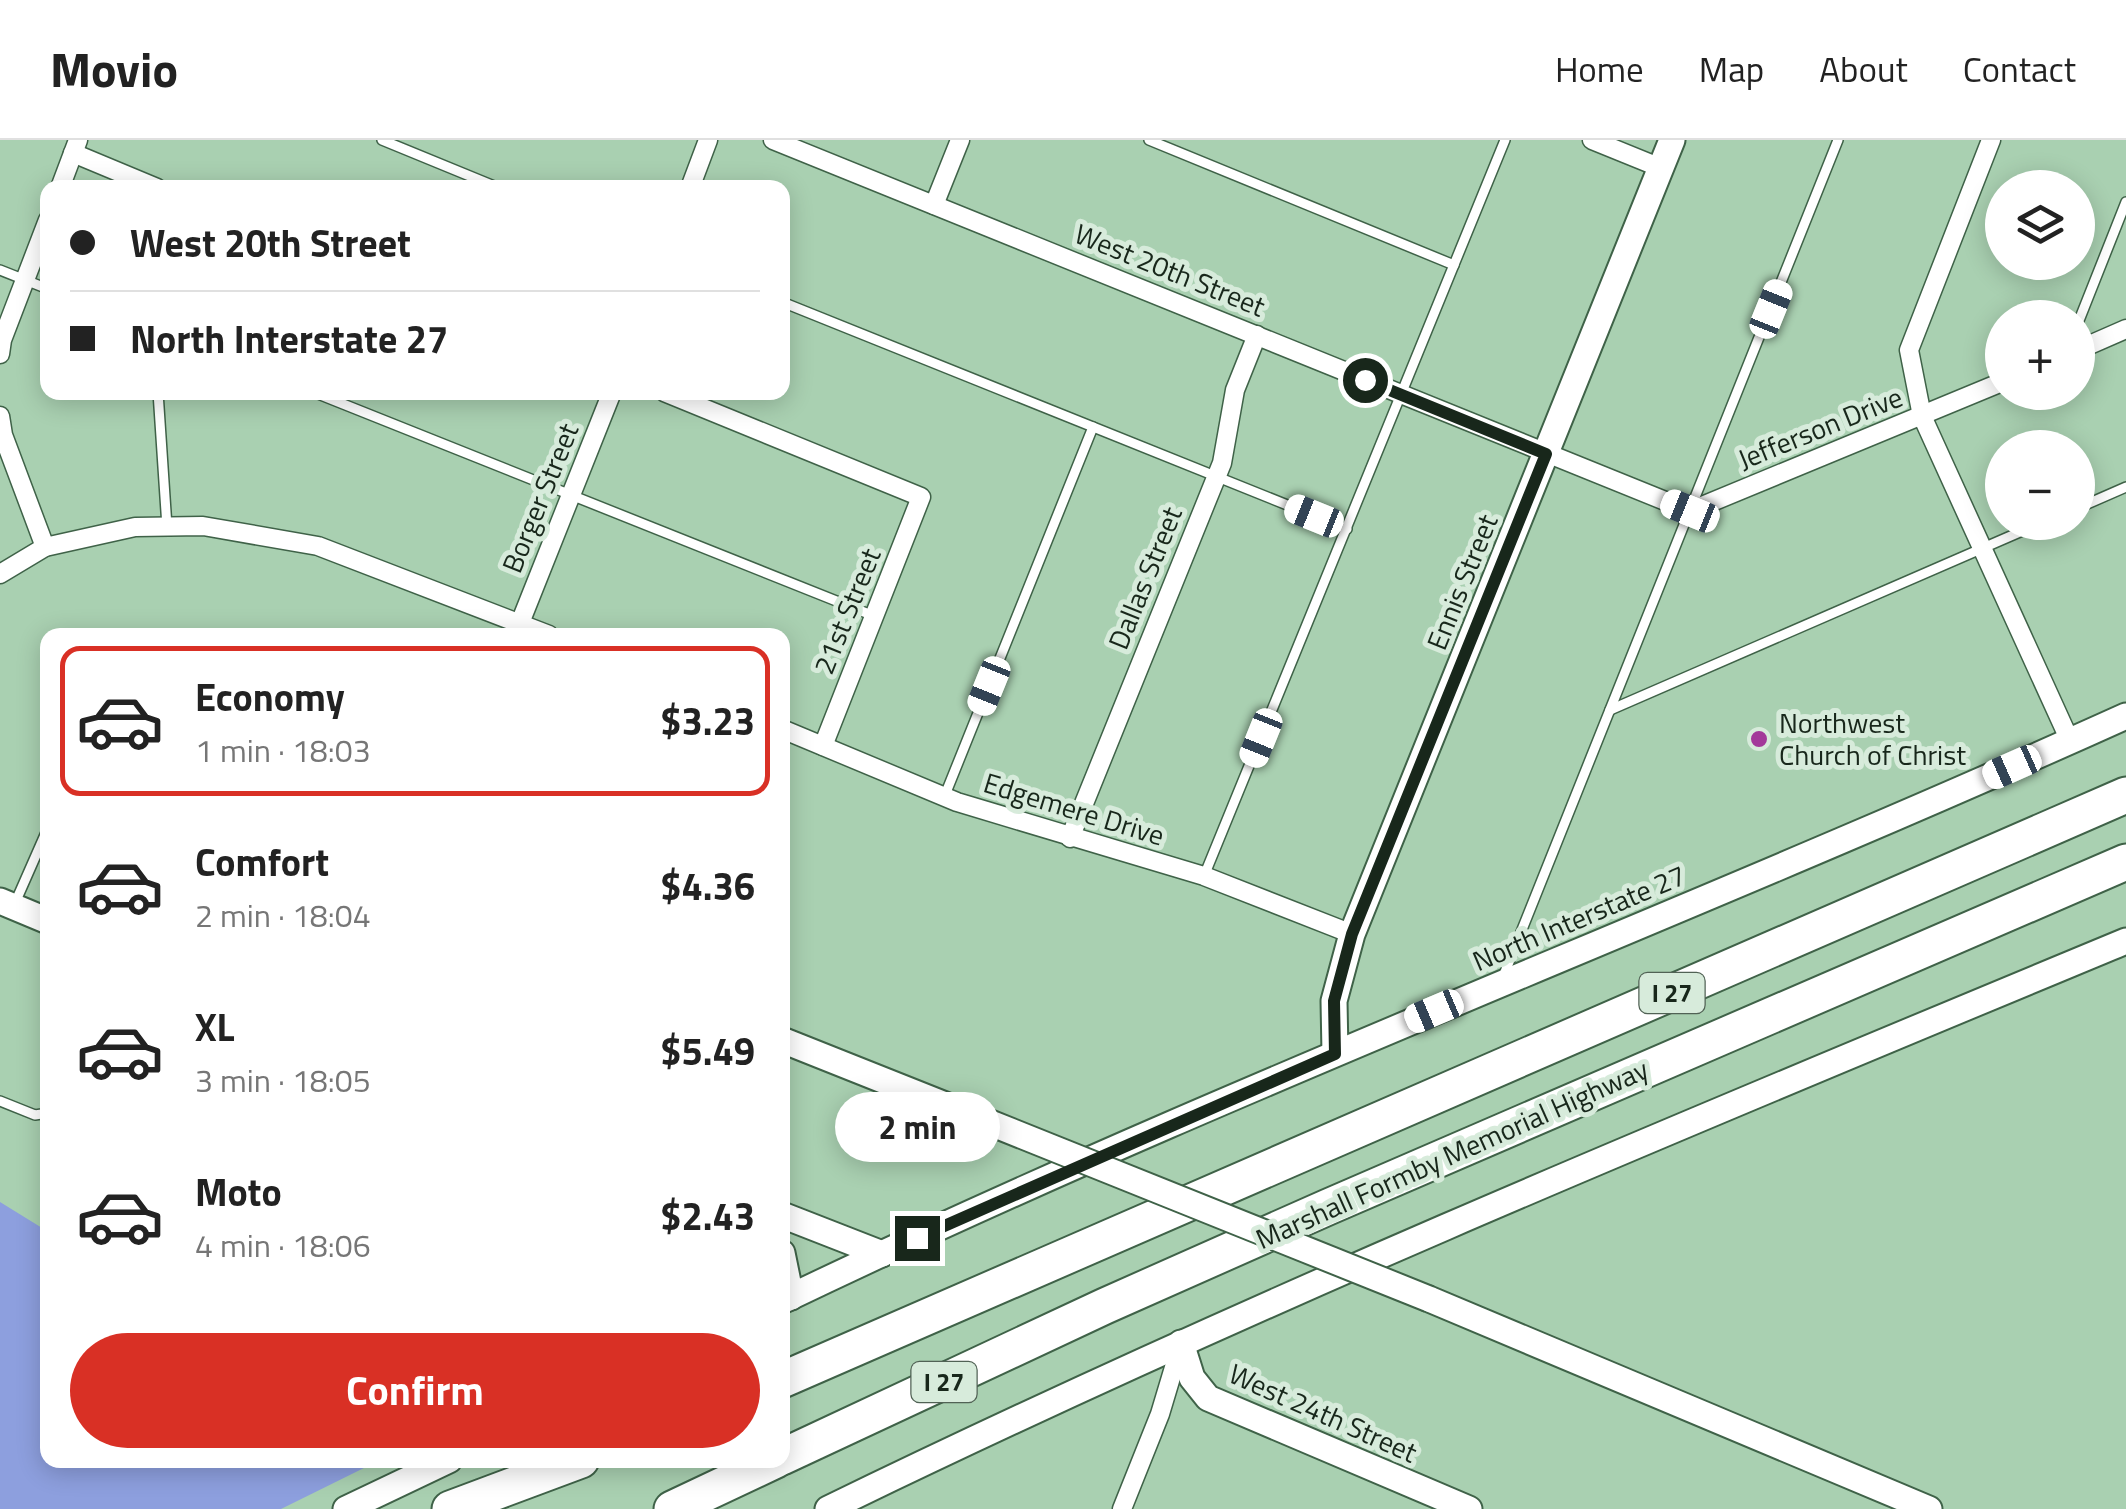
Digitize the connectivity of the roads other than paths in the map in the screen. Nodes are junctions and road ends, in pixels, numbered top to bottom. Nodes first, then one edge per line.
1 (382, 140) edge
2 (708, 140) edge
3 (772, 140) edge
4 (960, 140) edge
5 (1149, 140) edge
6 (1505, 140) edge
7 (1592, 140) edge
8 (1672, 140) edge
9 (1838, 140) edge
10 (1991, 140) edge
11 (75, 147) edge
12 (1661, 168) junction
13 (63, 180) edge
14 (141, 180) edge
15 (480, 180) edge
16 (693, 180) edge
17 (2126, 202) edge
18 (934, 205) junction
19 (40, 241) edge
20 (1454, 265) junction
21 (0, 270) edge
22 (25, 280) junction
23 (40, 285) edge
24 (2087, 300) edge
25 (790, 305) edge
26 (2126, 329) edge
27 (1257, 335) junction
28 (2095, 343) edge
29 (0, 354) edge
30 (1985, 389) edge
31 (1401, 394) junction
32 (159, 400) edge
33 (333, 400) edge
34 (609, 400) edge
35 (684, 400) edge
36 (0, 416) edge
37 (1922, 416) junction
38 (1093, 427) junction
39 (1546, 454) junction
40 (1216, 477) junction
41 (2126, 486) edge
42 (571, 494) junction
43 (2095, 500) edge
44 (1690, 511) junction
45 (167, 526) junction
46 (1347, 529) junction
47 (2002, 540) edge
48 (44, 547) junction
49 (1982, 549) junction
50 (0, 574) edge
51 (874, 616) junction
52 (520, 623) junction
53 (532, 628) edge
54 (1610, 710) junction
55 (2126, 716) edge
56 (790, 732) edge
57 (2070, 741) junction
58 (823, 746) junction
59 (2126, 795) edge
60 (944, 796) junction
61 (1070, 838) junction
62 (40, 843) edge
63 (2126, 862) edge
64 (2126, 873) edge
65 (1204, 876) junction
66 (2051, 894) junction
67 (7, 904) edge
68 (40, 918) edge
69 (1352, 934) junction
70 (2126, 941) edge
71 (1500, 983) junction
72 (790, 1043) edge
73 (1335, 1054) junction
74 (0, 1102) edge
75 (40, 1114) edge
76 (790, 1218) edge
77 (882, 1254) junction
78 (790, 1298) edge
79 (1181, 1343) junction
80 (790, 1377) edge
81 (790, 1453) edge
82 (432, 1468) edge
83 (559, 1468) edge
84 (591, 1468) edge
85 (758, 1468) edge
86 (346, 1509) edge
87 (450, 1509) edge
88 (503, 1509) edge
89 (672, 1509) edge
90 (828, 1509) edge
91 (1122, 1509) edge
92 (1470, 1509) edge
93 (1929, 1509) edge

1 - 15 lane
2 - 16 street
3 - 18 street, West 20th Street
4 - 18 street
5 - 20 lane
6 - 20 lane
7 - 12 street
8 - 12 main road, Ennis Street
9 - 44 lane
10 - 37 street
11 - 13 street
11 - 14 street
12 - 39 main road, Ennis Street
17 - 24 lane
18 - 27 street, West 20th Street
19 - 22 street
20 - 31 lane
21 - 22 lane
22 - 23 lane
22 - 29 street
25 - 38 lane
26 - 28 street
27 - 31 street, West 20th Street
27 - 40 street, Dallas Street
30 - 37 street, Jefferson Drive
31 - 39 street, West 20th Street
31 - 46 lane
32 - 45 lane
33 - 42 lane
34 - 42 street, Borger Street
35 - 51 street, 21st Street
36 - 48 street
37 - 44 street, Jefferson Drive
37 - 49 street
38 - 40 lane
38 - 60 lane
39 - 44 street
39 - 69 main road, Ennis Street
40 - 46 lane
40 - 61 street, Dallas Street
41 - 43 lane
42 - 51 lane
42 - 52 street, Borger Street
44 - 54 lane
45 - 48 street
45 - 52 street
46 - 65 lane
47 - 49 lane
48 - 50 street
49 - 54 lane
49 - 57 street
51 - 58 street, 21st Street
52 - 53 street
54 - 71 lane
55 - 57 main road, North Interstate 27
56 - 58 street, Edgemere Drive
57 - 71 main road, North Interstate 27
58 - 60 street, Edgemere Drive
59 - 80 highway, I 27
60 - 61 street, Edgemere Drive
61 - 65 street, Edgemere Drive
62 - 67 lane
63 - 66 highway, Marshall Formby Memorial Highway / I 27
64 - 66 highway
65 - 69 street, Edgemere Drive
66 - 81 highway, Marshall Formby Memorial Highway / I 27
67 - 68 main road
69 - 73 main road, Ennis Street
70 - 79 main road
71 - 73 main road, North Interstate 27
72 - 93 main road, bridge
73 - 77 main road, North Interstate 27
74 - 75 lane
76 - 77 main road
77 - 78 main road, North Interstate 27
79 - 90 main road
79 - 91 street
79 - 92 main road, West 24th Street
82 - 86 main road
83 - 87 highway
84 - 88 highway
85 - 89 highway, Marshall Formby Memorial Highway / I 27

